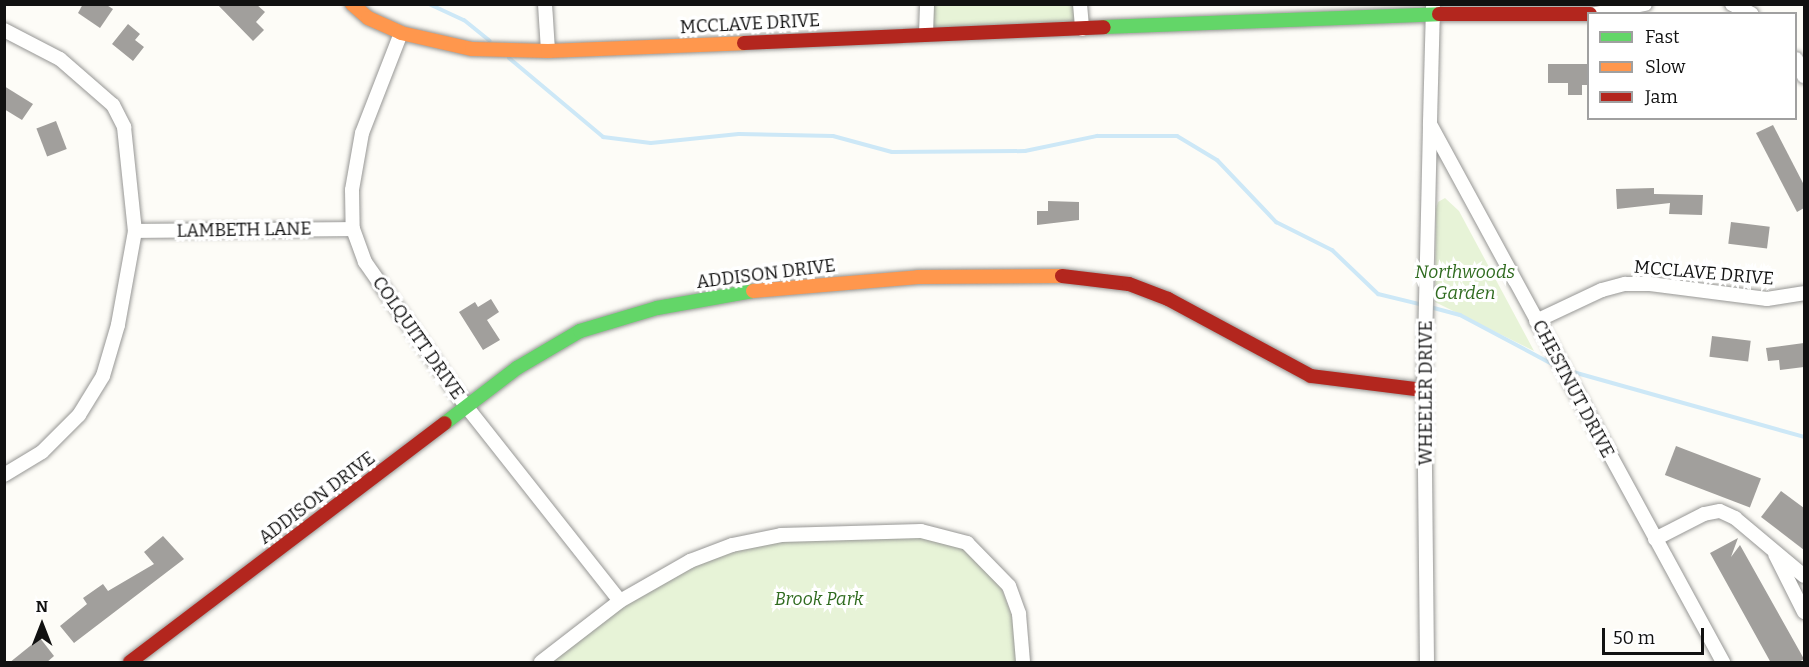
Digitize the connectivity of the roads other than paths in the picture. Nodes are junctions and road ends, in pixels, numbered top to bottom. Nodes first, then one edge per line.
1 (352, 4) edge
2 (545, 4) edge
3 (927, 4) edge
4 (1080, 4) edge
5 (1645, 4) edge
6 (1732, 4) edge
7 (1433, 9) edge
8 (1605, 12) edge
9 (1748, 12) edge
10 (1587, 14) edge
11 (1082, 29) junction
12 (4, 30) edge
13 (401, 33) junction
14 (926, 34) junction
15 (548, 51) junction
16 (1797, 61) edge
17 (1804, 76) edge
18 (1430, 124) junction
19 (353, 229) junction
20 (135, 231) junction
21 (1804, 293) edge
22 (1536, 321) junction
23 (1424, 390) junction
24 (466, 406) junction
25 (4, 475) edge
26 (1655, 539) junction
27 (1772, 547) junction
28 (1804, 576) edge
29 (620, 600) junction
30 (1804, 612) edge
31 (130, 663) edge
32 (541, 663) edge
33 (1023, 663) edge
34 (1426, 663) edge
35 (1723, 663) edge

1 - 13 street, MCCLAVE DRIVE
2 - 15 street
3 - 14 street
4 - 11 street
5 - 8 street
6 - 9 street
7 - 10 street, MCCLAVE DRIVE
7 - 11 street, MCCLAVE DRIVE
7 - 18 street, CHESTNUT DRIVE
11 - 14 street, MCCLAVE DRIVE
12 - 20 street
13 - 15 street, MCCLAVE DRIVE
13 - 19 street, COLQUITT DRIVE
14 - 15 street, MCCLAVE DRIVE
16 - 17 street
18 - 22 street, CHESTNUT DRIVE
18 - 23 street, WHEELER DRIVE
19 - 20 street, LAMBETH LANE
19 - 24 street, COLQUITT DRIVE
20 - 25 street
21 - 22 street, MCCLAVE DRIVE
22 - 26 street, CHESTNUT DRIVE
23 - 24 street, ADDISON DRIVE
23 - 34 street, WHEELER DRIVE
24 - 29 street, COLQUITT DRIVE
24 - 31 street, ADDISON DRIVE
26 - 27 street
26 - 35 street, CHESTNUT DRIVE
27 - 28 street
27 - 30 street
29 - 32 street
29 - 33 street

